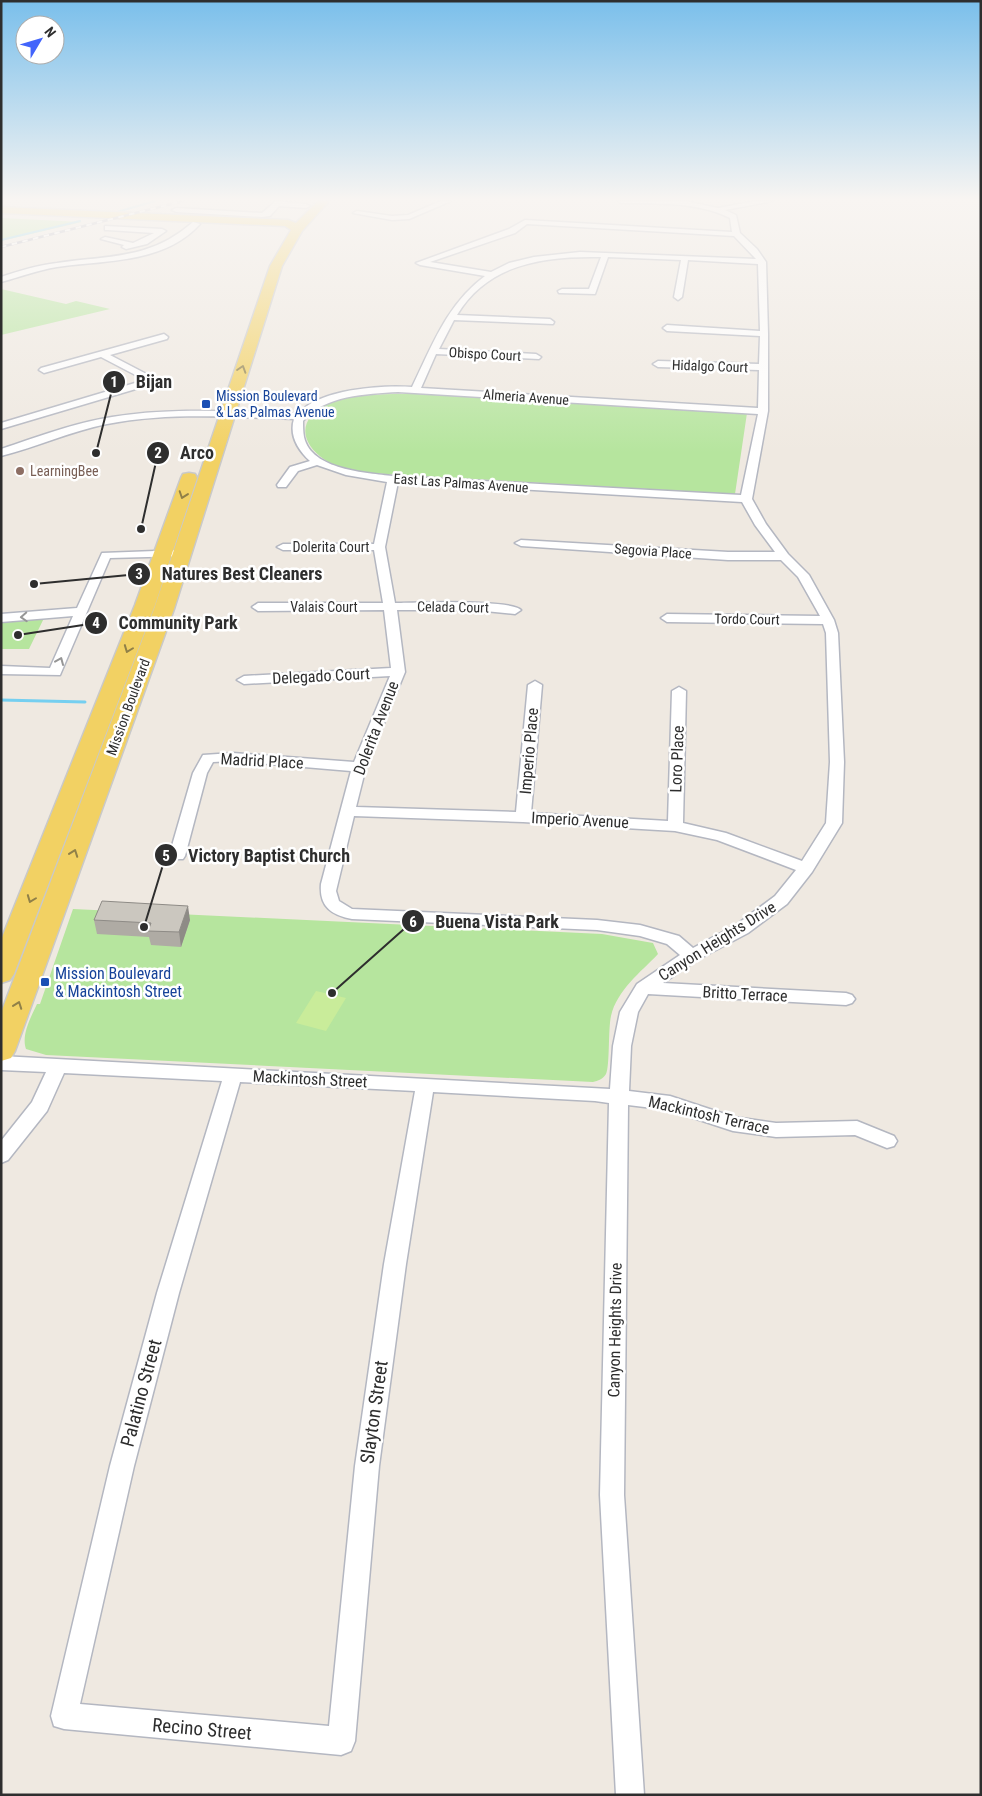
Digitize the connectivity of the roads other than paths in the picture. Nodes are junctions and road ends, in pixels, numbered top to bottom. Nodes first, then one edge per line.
1 (260, 285) edge
2 (269, 285) edge
3 (478, 285) edge
4 (595, 285) edge
5 (680, 285) edge
6 (763, 285) edge
7 (562, 291) dead end
8 (678, 297) dead end
9 (451, 317) junction
10 (244, 320) dead end
11 (550, 322) dead end
12 (667, 328) dead end
13 (764, 334) junction
14 (164, 337) dead end
15 (435, 351) junction
16 (102, 354) junction
17 (536, 357) dead end
18 (658, 364) dead end
19 (763, 367) junction
20 (44, 370) dead end
21 (416, 390) junction
22 (218, 396) dead end
23 (763, 411) junction
24 (1, 413) edge
25 (218, 418) junction
26 (299, 418) junction
27 (18, 421) junction
28 (1, 426) edge
29 (51, 440) junction
30 (201, 444) dead end
31 (1, 453) edge
32 (1, 459) edge
33 (194, 462) dead end
34 (316, 462) junction
35 (393, 479) junction
36 (282, 485) dead end
37 (746, 499) junction
38 (521, 543) dead end
39 (379, 547) junction
40 (283, 548) dead end
41 (172, 554) junction
42 (106, 555) joint
43 (784, 556) junction
44 (258, 607) dead end
45 (390, 607) junction
46 (515, 610) dead end
47 (81, 611) junction
48 (1, 618) edge
49 (667, 618) dead end
50 (828, 620) junction
51 (1, 670) edge
52 (398, 672) junction
53 (244, 680) dead end
54 (535, 685) dead end
55 (679, 691) dead end
56 (359, 767) junction
57 (347, 811) junction
58 (523, 817) junction
59 (675, 826) junction
60 (176, 856) dead end
61 (806, 868) junction
62 (691, 956) junction
63 (1, 974) edge
64 (643, 988) junction
65 (846, 999) dead end
66 (1, 1051) edge
67 (1, 1063) edge
68 (58, 1066) junction
69 (233, 1075) junction
70 (425, 1085) junction
71 (619, 1096) junction
72 (887, 1141) dead end
73 (1, 1155) edge
74 (64, 1716) joint
75 (341, 1741) joint
76 (630, 1795) edge

1 - 10 main road, Mission Boulevard
25 -> 2 main road, Mission Boulevard
3 - 9 street
4 - 7 street
5 - 8 street
6 - 13 street
9 - 11 street
9 - 15 street
12 - 13 street
13 - 19 street
14 - 16 street
15 - 17 street, Obispo Court
15 - 21 street
16 - 20 street
16 - 27 street
18 - 19 street, Hidalgo Court
19 - 23 street
21 - 23 street, Almeria Avenue
21 - 26 street, Almeria Avenue
22 - 25 main road, Mission Boulevard
23 - 37 street
24 - 27 street
25 - 26 street
25 - 29 street
25 - 30 main road, Mission Boulevard
25 - 41 main road, Mission Boulevard
26 - 34 street
27 - 28 street
27 - 29 street
29 - 31 street
29 - 32 street
33 -> 41 main road, Mission Boulevard
34 - 35 street, East Las Palmas Avenue
34 - 36 street
35 - 37 street, East Las Palmas Avenue
35 - 39 street, Dolerita Avenue
37 - 43 street, Canyon Heights Drive
38 - 43 street, Segovia Place
39 - 40 street, Dolerita Court
39 - 45 street, Dolerita Avenue
41 - 42 street
41 -> 63 main road, Mission Boulevard
66 -> 41 main road, Mission Boulevard
42 - 47 street
43 - 50 street, Canyon Heights Drive
44 - 45 street, Valais Court
45 - 46 street, Celada Court
45 - 52 street, Dolerita Avenue
47 -> 48 street
51 -> 47 street
49 - 50 street, Tordo Court
50 - 61 street, Canyon Heights Drive
52 - 53 street, Delegado Court
52 - 56 street, Dolerita Avenue
54 - 58 street, Imperio Place
55 - 59 street, Loro Place
56 - 57 street, Dolerita Avenue
56 - 60 street, Madrid Place
57 - 58 street, Imperio Avenue
57 - 62 street, Dolerita Avenue
58 - 59 street, Imperio Avenue
59 - 61 street, Imperio Avenue
61 - 62 street, Canyon Heights Drive
62 - 64 street, Canyon Heights Drive
64 - 65 street, Britto Terrace
64 - 71 street, Canyon Heights Drive
67 - 68 street, Mackintosh Street
68 - 69 street, Mackintosh Street
68 - 73 street
69 - 70 street, Mackintosh Street
69 - 74 street, Palatino Street
70 - 71 street, Mackintosh Street
70 - 75 street, Slayton Street
71 - 72 street, Mackintosh Terrace
71 - 76 street, Canyon Heights Drive
74 - 75 street, Recino Street

